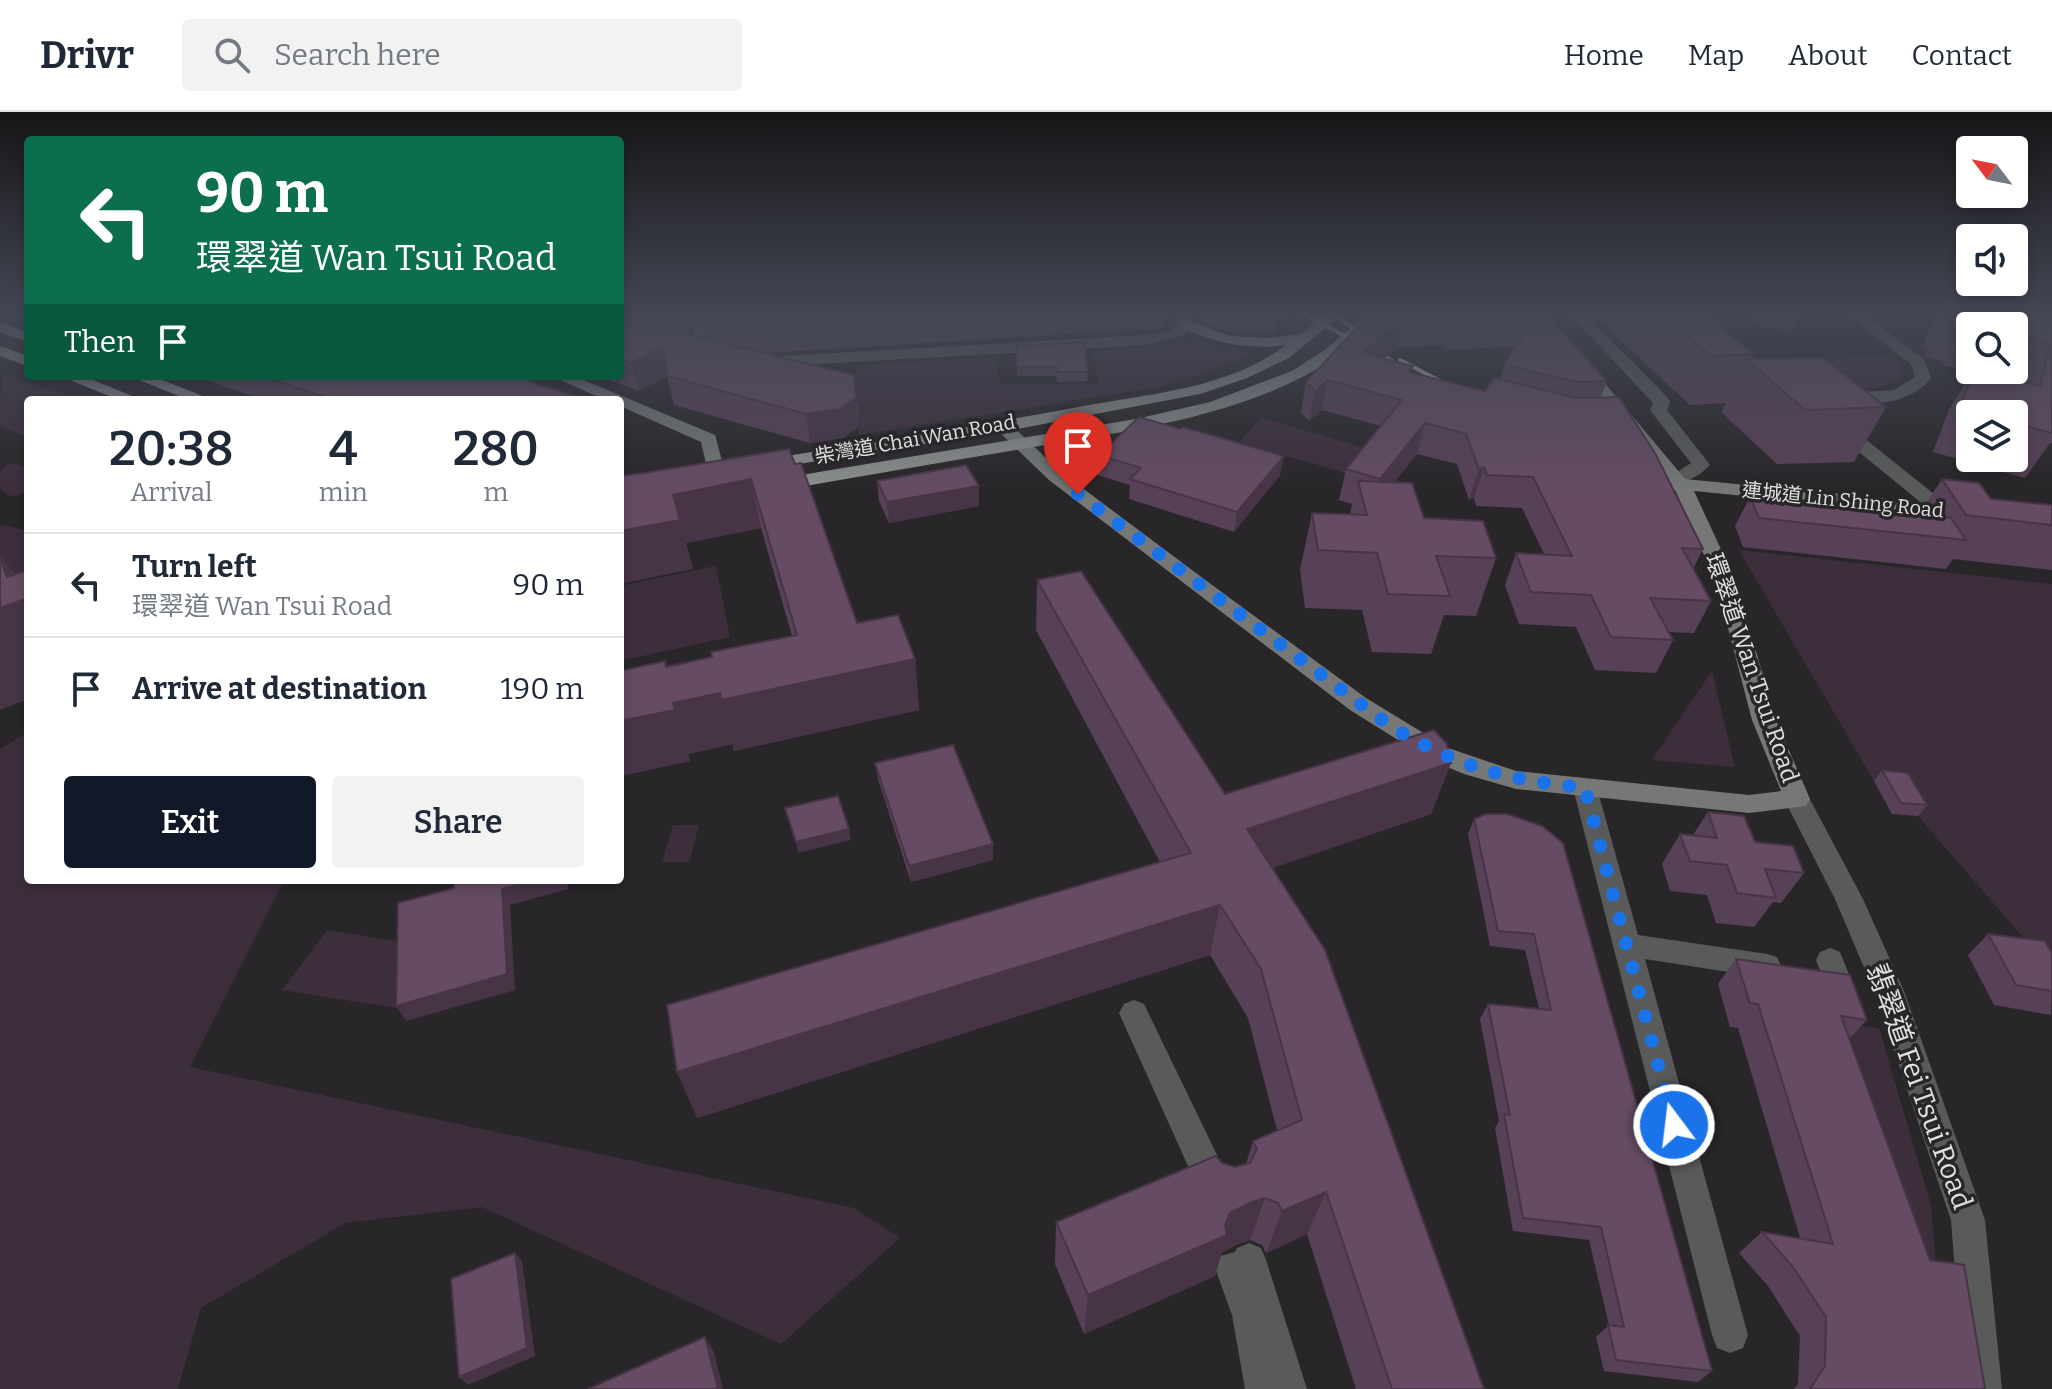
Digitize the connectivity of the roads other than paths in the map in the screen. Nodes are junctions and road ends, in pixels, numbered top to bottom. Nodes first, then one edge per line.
1 (1254, 370) edge
2 (1303, 370) edge
3 (1584, 370) edge
4 (1629, 370) edge
5 (1920, 370) edge
6 (79, 380) edge
7 (148, 380) edge
8 (570, 380) edge
9 (123, 396) edge
10 (194, 396) edge
11 (610, 396) edge
12 (1821, 399) edge
13 (624, 402) edge
14 (1626, 418) junction
15 (1830, 419) edge
16 (1602, 420) edge
17 (1011, 435) junction
18 (724, 470) junction
19 (1679, 481) junction
20 (765, 487) edge
21 (722, 494) edge
22 (1942, 510) junction
23 (1973, 513) edge
24 (1585, 788) junction
25 (1797, 799) junction
26 (1627, 945) junction
27 (1822, 975) edge
28 (1134, 1013) dead end
29 (1211, 1186) edge
30 (1730, 1335) dead end
31 (1264, 1389) edge
32 (1288, 1389) edge
33 (1983, 1389) edge

1 - 17 main road, 柴灣道 Chai Wan Road
2 - 17 main road, 柴灣道 Chai Wan Road
3 - 14 street, 環翠道 Wan Tsui Road
4 - 19 street
5 - 12 street
6 - 9 main road
7 - 10 main road
8 - 11 street
13 - 18 street
14 - 16 street
14 - 19 street, 環翠道 Wan Tsui Road
15 - 22 street
17 - 18 main road, 柴灣道 Chai Wan Road
17 - 20 main road, 柴灣道 Chai Wan Road
17 - 24 street, 環翠道 Wan Tsui Road
18 - 21 street
19 - 22 street, 連城道 Lin Shing Road
19 - 25 street, 環翠道 Wan Tsui Road
22 - 23 street, 連城道 Lin Shing Road
24 - 25 street, 環翠道 Wan Tsui Road
24 - 26 street
25 - 33 street, 翡翠道 Fei Tsui Road
26 - 27 street
26 - 30 street
28 - 29 street
31 - 32 street

